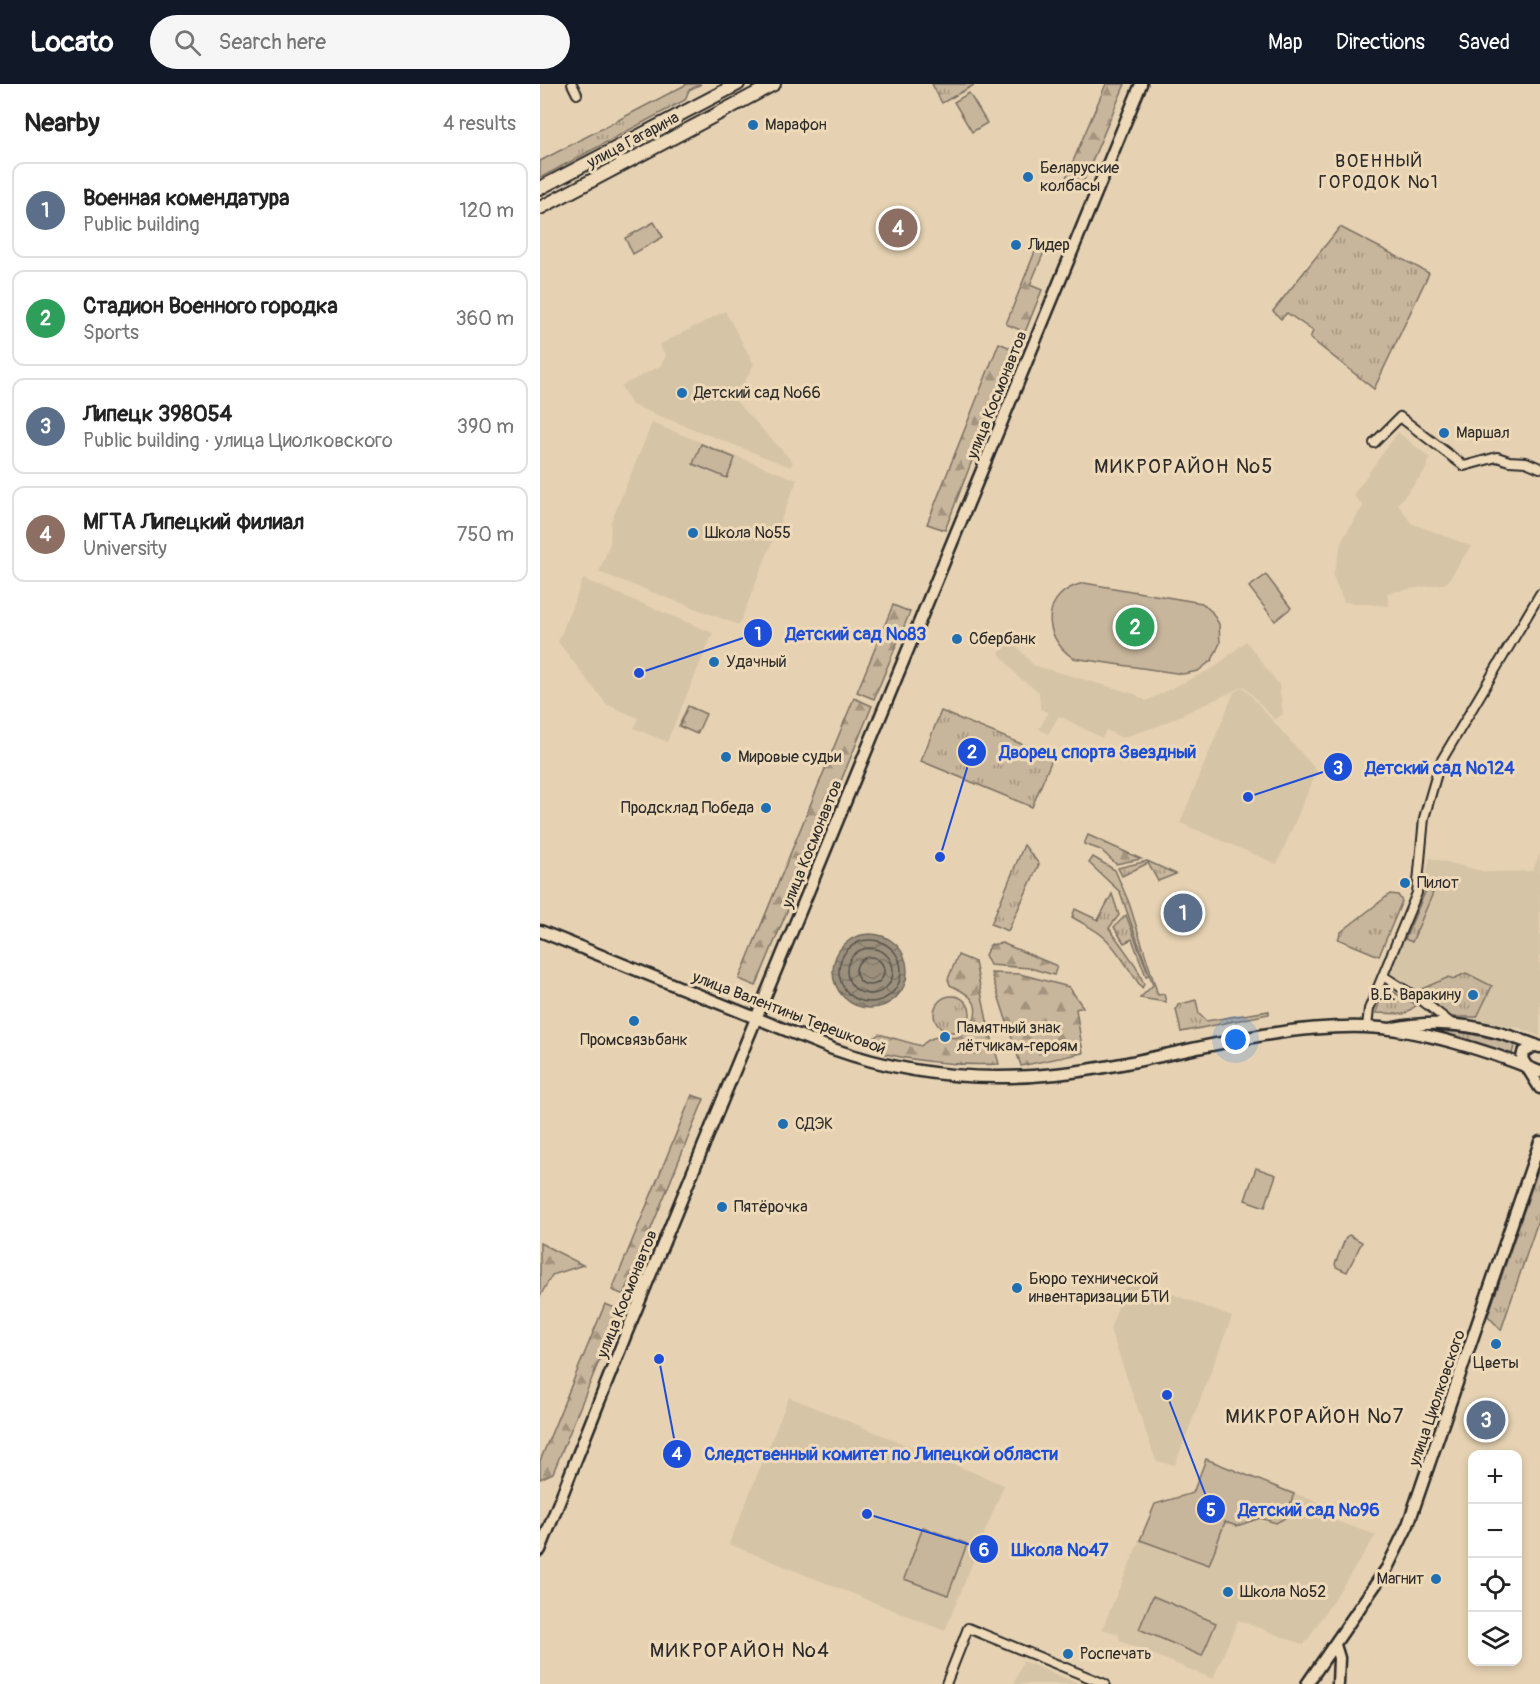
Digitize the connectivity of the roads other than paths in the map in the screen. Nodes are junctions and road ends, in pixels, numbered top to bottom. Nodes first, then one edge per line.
1 (572, 84) edge
2 (774, 84) edge
3 (1141, 84) edge
4 (734, 85) edge
5 (577, 94) dead end
6 (741, 102) junction
7 (540, 188) edge
8 (540, 208) edge
9 (1374, 443) dead end
10 (1540, 468) edge
11 (1540, 594) edge
12 (540, 931) edge
13 (1383, 976) junction
14 (1395, 984) junction
15 (1375, 993) junction
16 (756, 1019) junction
17 (1452, 1024) junction
18 (1368, 1027) junction
19 (1394, 1028) junction
20 (1538, 1046) edge
21 (1524, 1065) junction
22 (1540, 1072) edge
23 (1540, 1088) edge
24 (1540, 1145) edge
25 (540, 1550) edge
26 (1335, 1645) junction
27 (1338, 1683) edge
28 (945, 1684) edge
29 (1105, 1684) edge
30 (1307, 1684) edge

1 - 5 street
2 - 6 main road, улица Гагарина
3 - 16 main road, улица Космонавтов
4 - 6 street
4 - 7 main road, улица Гагарина
6 - 8 main road, улица Гагарина
9 - 10 street
11 - 13 street
12 - 16 main road, улица Валентины Терешковой
13 - 14 street
13 - 15 street
14 - 15 street
14 - 17 street
15 - 18 street
16 - 18 main road, улица Валентины Терешковой
16 - 25 main road, улица Космонавтов
17 - 19 main road, улица Валентины Терешковой
17 - 20 main road, улица Валентины Терешковой
18 - 19 main road, улица Валентины Терешковой
19 - 21 main road, улица Валентины Терешковой
20 - 21 main road
21 - 22 main road, улица Валентины Терешковой
21 - 23 main road
24 - 26 main road, улица Циолковского
26 - 27 main road
26 - 30 main road, улица Циолковского
28 - 29 street

